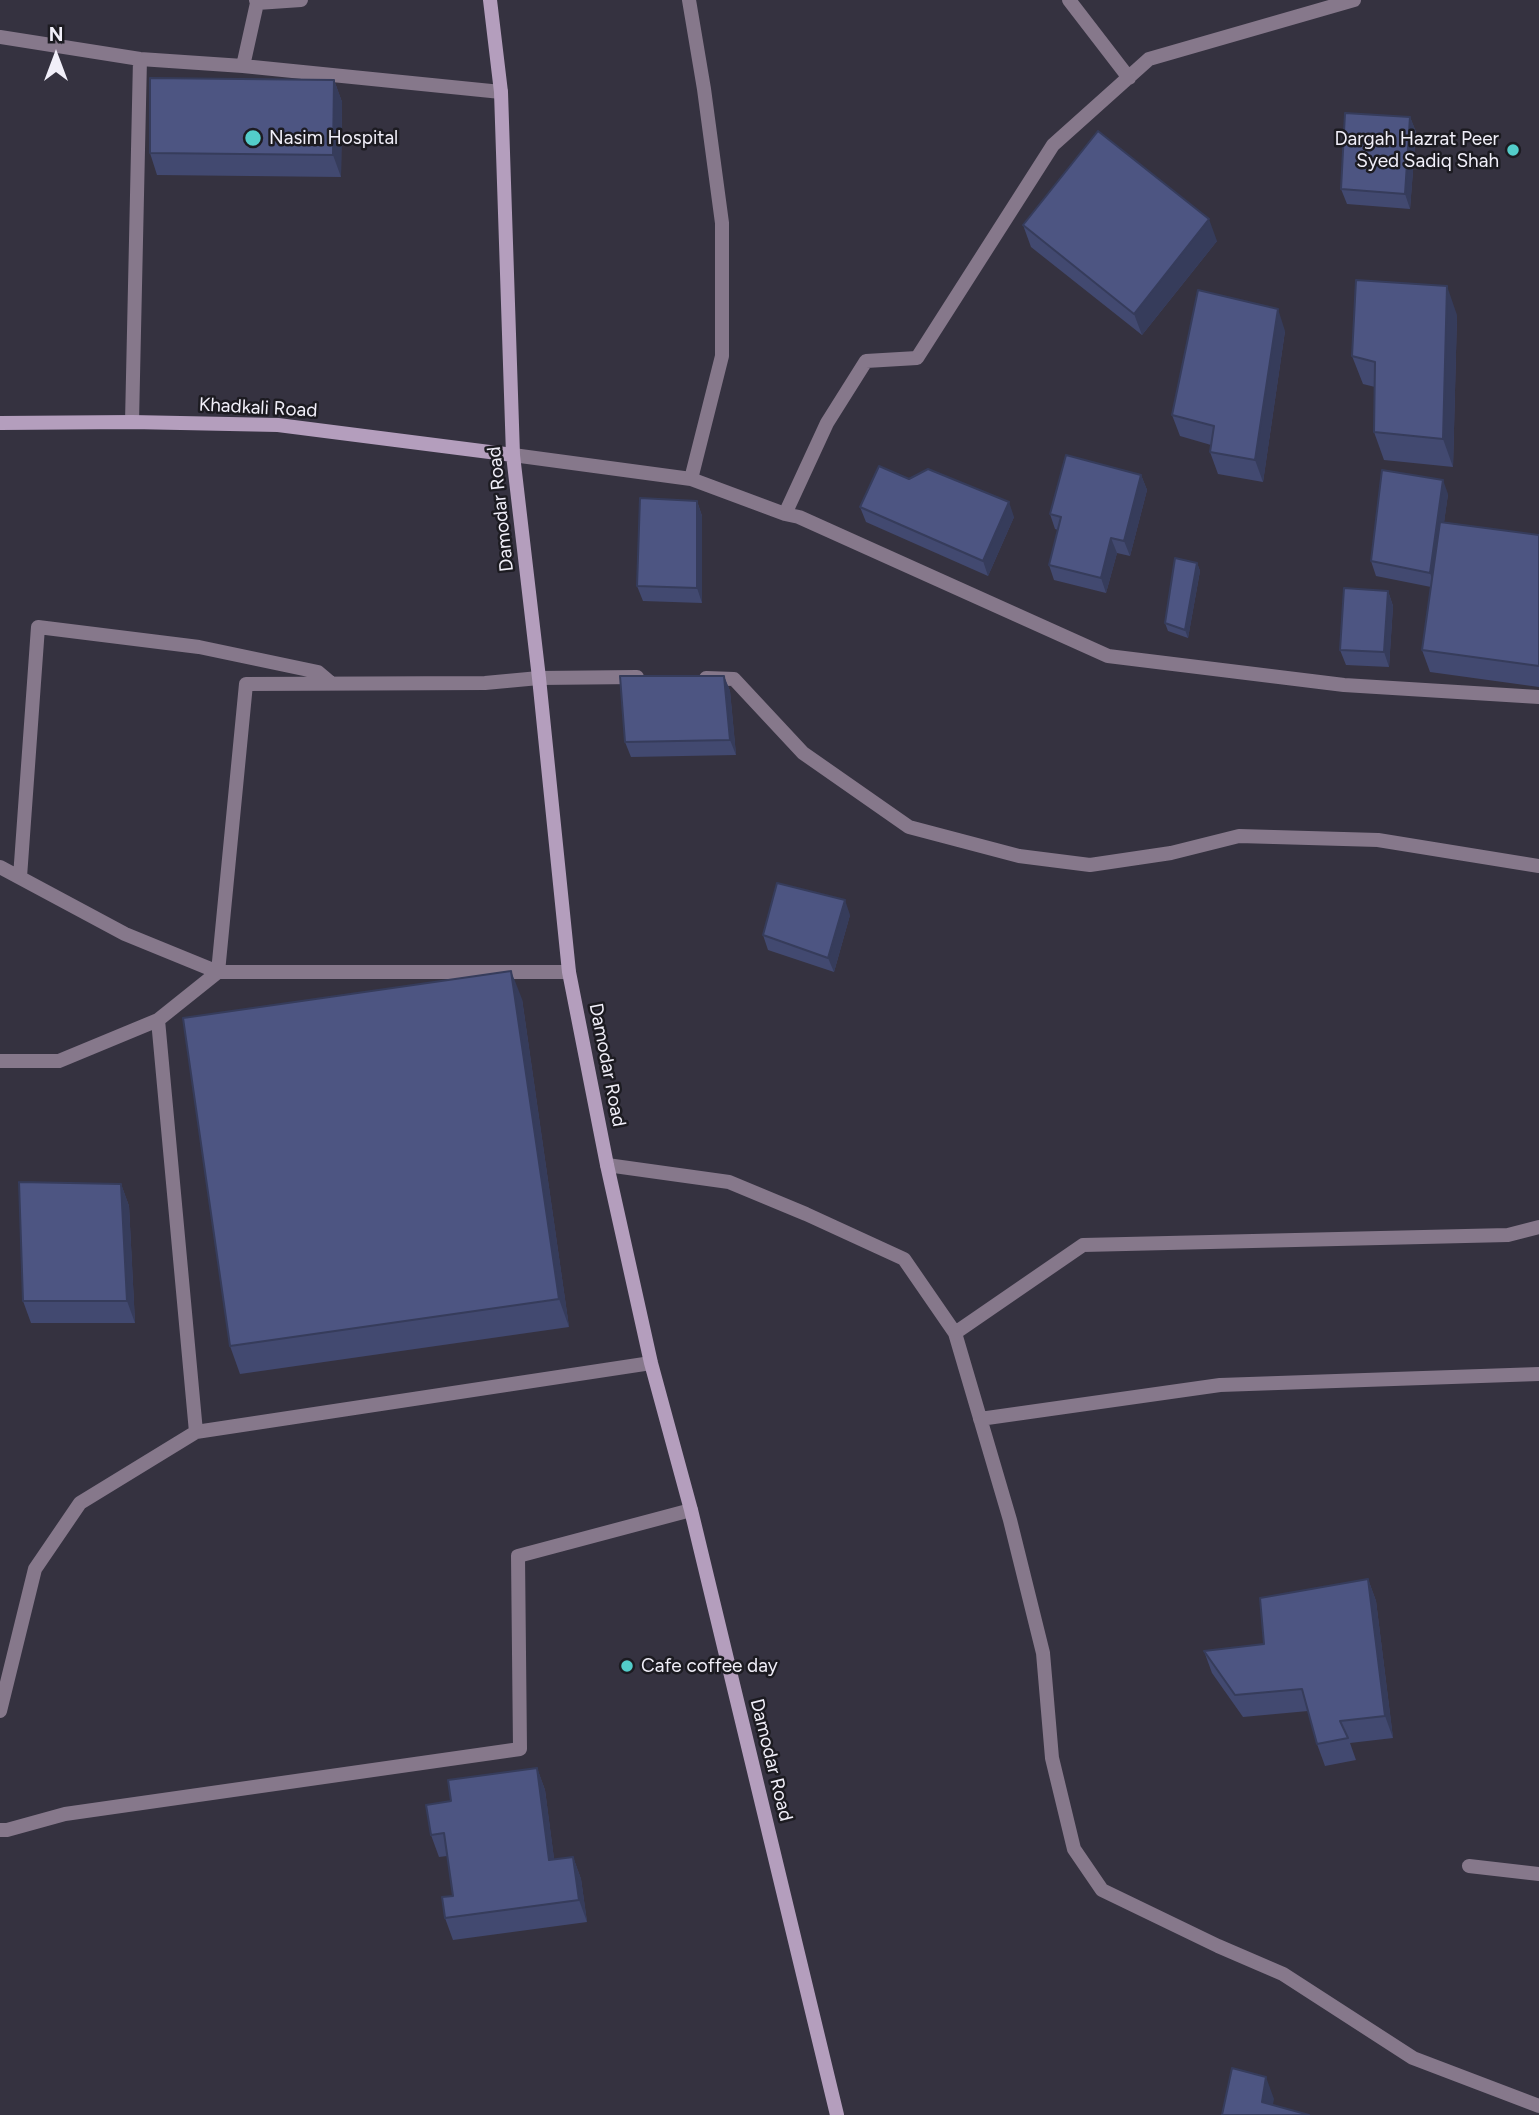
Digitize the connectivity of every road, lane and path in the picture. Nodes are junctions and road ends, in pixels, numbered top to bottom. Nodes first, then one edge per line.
1 (301, 0) edge
2 (490, 0) edge
3 (689, 0) edge
4 (1069, 0) edge
5 (1354, 0) edge
6 (257, 1) edge
7 (0, 37) edge
8 (141, 59) junction
9 (243, 66) junction
10 (1129, 78) junction
11 (501, 92) junction
12 (132, 422) junction
13 (0, 423) edge
14 (513, 455) junction
15 (691, 479) junction
16 (785, 514) junction
17 (658, 677) edge
18 (539, 678) junction
19 (696, 678) edge
20 (331, 683) junction
21 (1539, 697) edge
22 (1539, 866) edge
23 (0, 867) edge
24 (20, 877) junction
25 (218, 972) junction
26 (569, 972) junction
27 (158, 1020) junction
28 (0, 1061) edge
29 (607, 1165) junction
30 (1539, 1227) edge
31 (955, 1333) junction
32 (651, 1363) junction
33 (1539, 1374) edge
34 (980, 1419) junction
35 (196, 1432) junction
36 (691, 1510) junction
37 (0, 1711) edge
38 (0, 1830) edge
39 (1469, 1866) dead end
40 (1539, 1874) edge
41 (1539, 2106) edge
42 (836, 2115) edge

1 - 6 street
2 - 11 street, Damodar Road
3 - 15 street
4 - 10 street
5 - 10 street
6 - 9 street
7 - 8 street
8 - 9 street
8 - 12 street
9 - 11 street
10 - 16 street
11 - 14 street, Damodar Road
12 - 13 street, Khadkali Road
12 - 14 street, Khadkali Road
14 - 15 street
14 - 18 street, Damodar Road
15 - 16 street
16 - 21 street
17 - 18 street
18 - 20 street
18 - 26 street, Damodar Road
19 - 22 street
20 - 24 street
20 - 25 street
23 - 24 street
24 - 25 street
25 - 26 street
25 - 27 street
26 - 29 street, Damodar Road
27 - 28 street
27 - 35 street
29 - 31 street
29 - 32 street, Damodar Road
30 - 31 street
31 - 34 street
32 - 35 street
32 - 36 street, Damodar Road
33 - 34 street
34 - 41 street
35 - 37 street
36 - 38 street
36 - 42 street, Damodar Road
39 - 40 street

